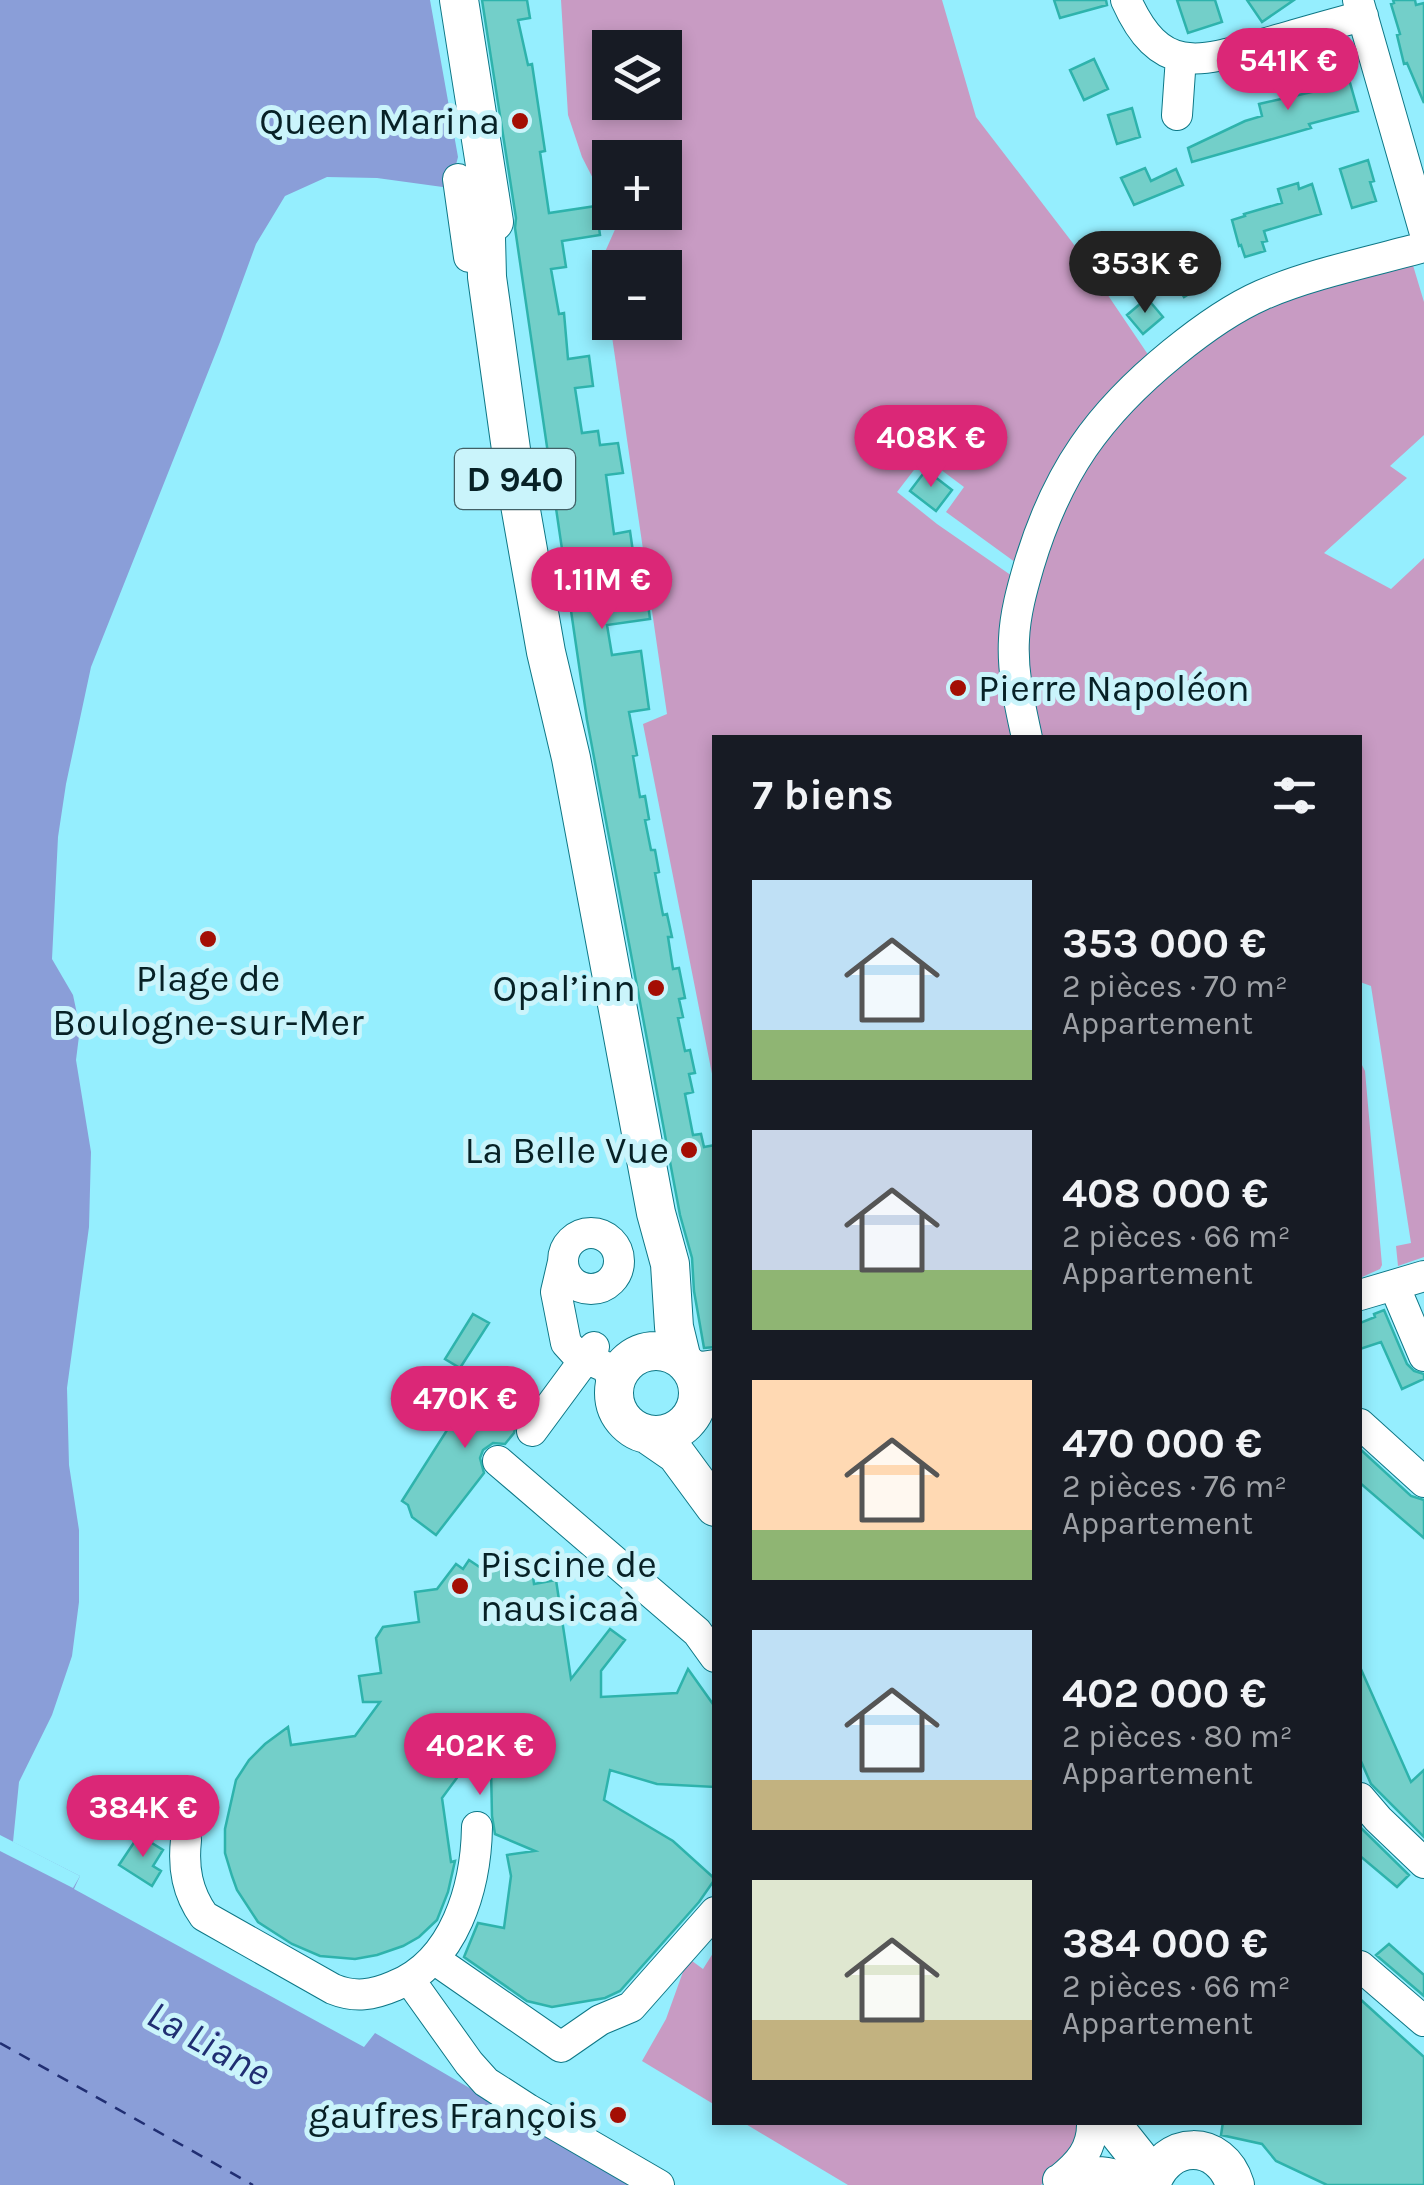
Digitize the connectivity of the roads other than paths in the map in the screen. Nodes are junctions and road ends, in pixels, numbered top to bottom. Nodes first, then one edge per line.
1 (458, 0) edge
2 (1126, 0) edge
3 (1361, 8) edge
4 (1181, 58) junction
5 (1177, 114) dead end
6 (474, 188) junction
7 (1424, 230) edge
8 (1424, 248) edge
9 (469, 257) dead end
10 (1026, 735) edge
11 (656, 1213) junction
12 (563, 1262) junction
13 (1424, 1276) edge
14 (1394, 1285) junction
15 (587, 1289) junction
16 (1362, 1295) edge
17 (590, 1353) junction
18 (1424, 1356) edge
19 (695, 1363) edge
20 (627, 1368) junction
21 (696, 1405) junction
22 (1362, 1426) edge
23 (532, 1431) dead end
24 (647, 1434) junction
25 (498, 1462) dead end
26 (712, 1481) edge
27 (1424, 1482) edge
28 (712, 1503) edge
29 (712, 1653) edge
30 (1362, 1800) edge
31 (477, 1827) dead end
32 (186, 1840) dead end
33 (1424, 1863) edge
34 (712, 1915) edge
35 (434, 1959) junction
36 (1362, 1968) edge
37 (410, 1980) junction
38 (1424, 2021) edge
39 (1092, 2125) edge
40 (1112, 2125) edge
41 (1139, 2125) edge
42 (1192, 2150) junction
43 (1236, 2180) edge
44 (1055, 2183) edge
45 (1145, 2184) edge
46 (659, 2185) edge

1 - 6 main road, D 940
2 - 4 street
3 - 4 street
3 - 7 street
4 - 5 street
6 - 9 street
6 - 11 main road, D 940
8 - 10 street
11 - 19 main road, D 940
11 - 20 main road, D 940
12 - 15 street
12 - 15 street
12 - 17 street
13 - 14 street
14 - 16 street
14 - 18 street
15 - 17 street
17 - 20 street
17 - 23 street
19 - 20 main road
19 - 21 main road
20 - 24 main road
21 - 24 main road
21 - 26 main road
22 - 27 street
24 - 28 main road
25 - 29 street
30 - 33 street
31 - 35 street
32 - 37 street
34 - 35 street
35 - 37 street
36 - 38 street
37 - 46 street
39 - 44 street
40 - 45 main road
41 - 42 main road
42 - 43 main road
42 - 45 main road
44 - 45 street

